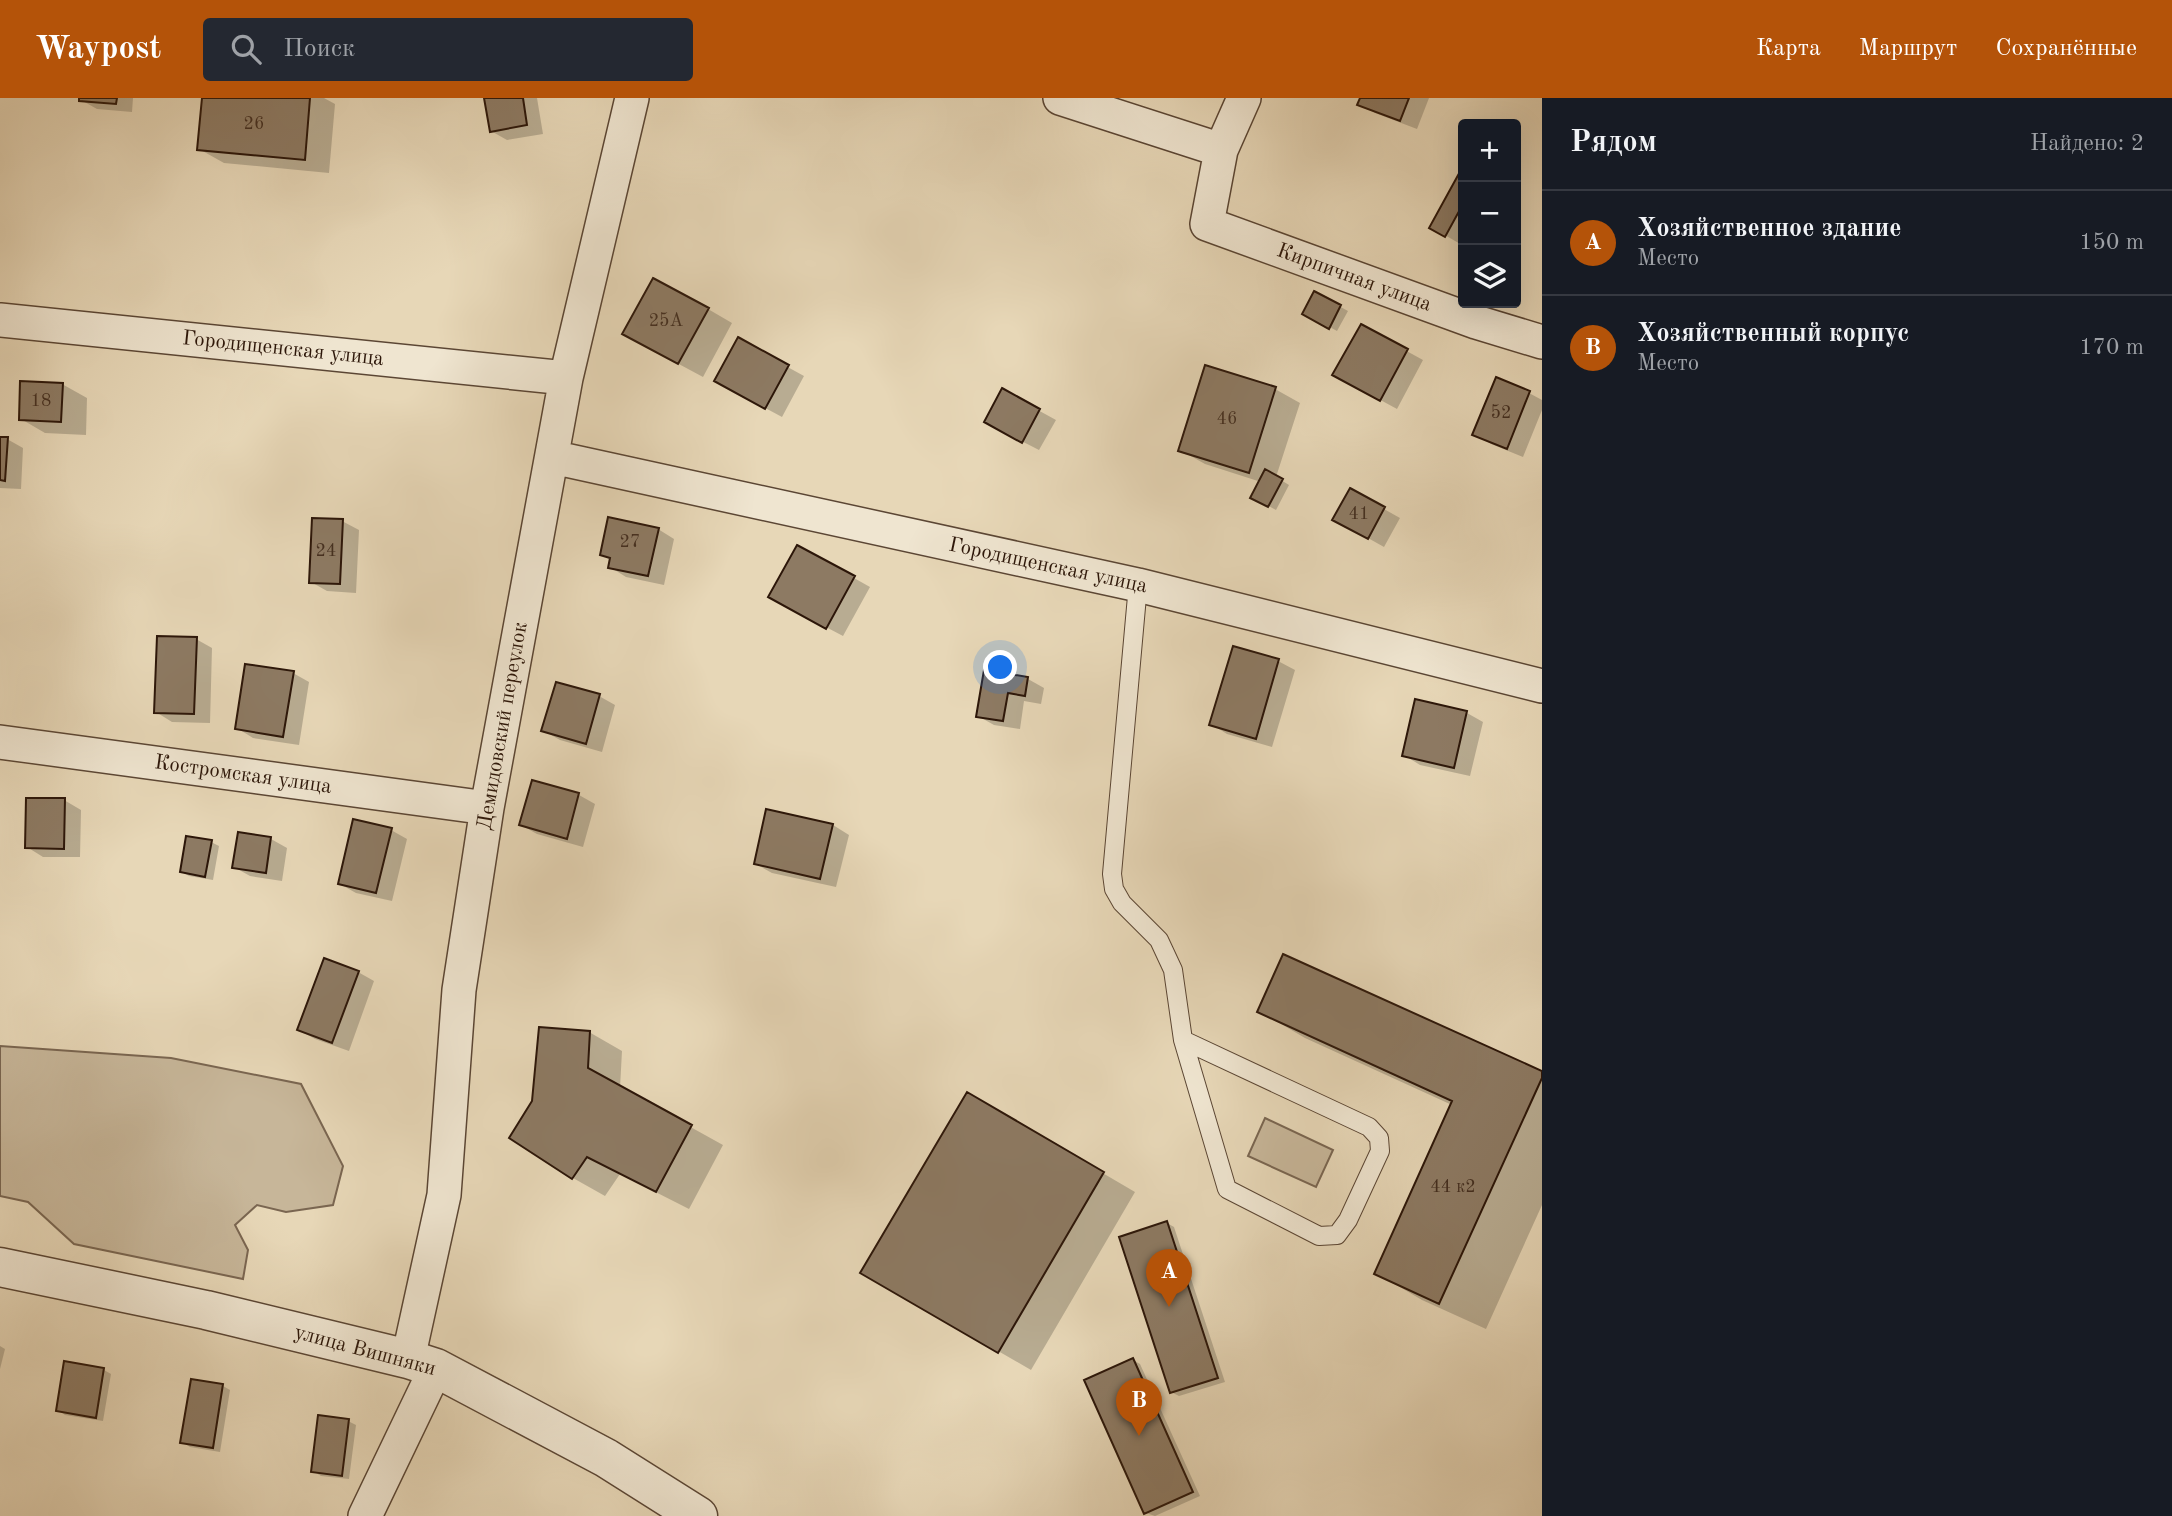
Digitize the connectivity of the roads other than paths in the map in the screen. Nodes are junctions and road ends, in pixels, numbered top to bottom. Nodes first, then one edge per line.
1 (632, 98) edge
2 (1060, 98) edge
3 (1244, 98) edge
4 (1221, 150) junction
5 (0, 320) edge
6 (1542, 342) edge
7 (566, 379) junction
8 (552, 457) junction
9 (1138, 585) junction
10 (1542, 686) edge
11 (0, 742) edge
12 (487, 808) junction
13 (1183, 1040) junction
14 (0, 1267) edge
15 (422, 1364) junction
16 (365, 1516) edge
17 (698, 1516) edge

1 - 7 street, Демидовский переулок
2 - 4 street
3 - 4 street
4 - 6 street, Кирпичная улица
5 - 7 street, Городищенская улица
7 - 8 street, Демидовский переулок
8 - 9 street, Городищенская улица
8 - 12 street, Демидовский переулок
9 - 10 street, Городищенская улица
9 - 13 lane
11 - 12 street, Костромская улица
12 - 15 street, Демидовский переулок
13 - 13 lane
14 - 15 street, улица Вишняки
15 - 16 street, Демидовский переулок
15 - 17 street, улица Вишняки

